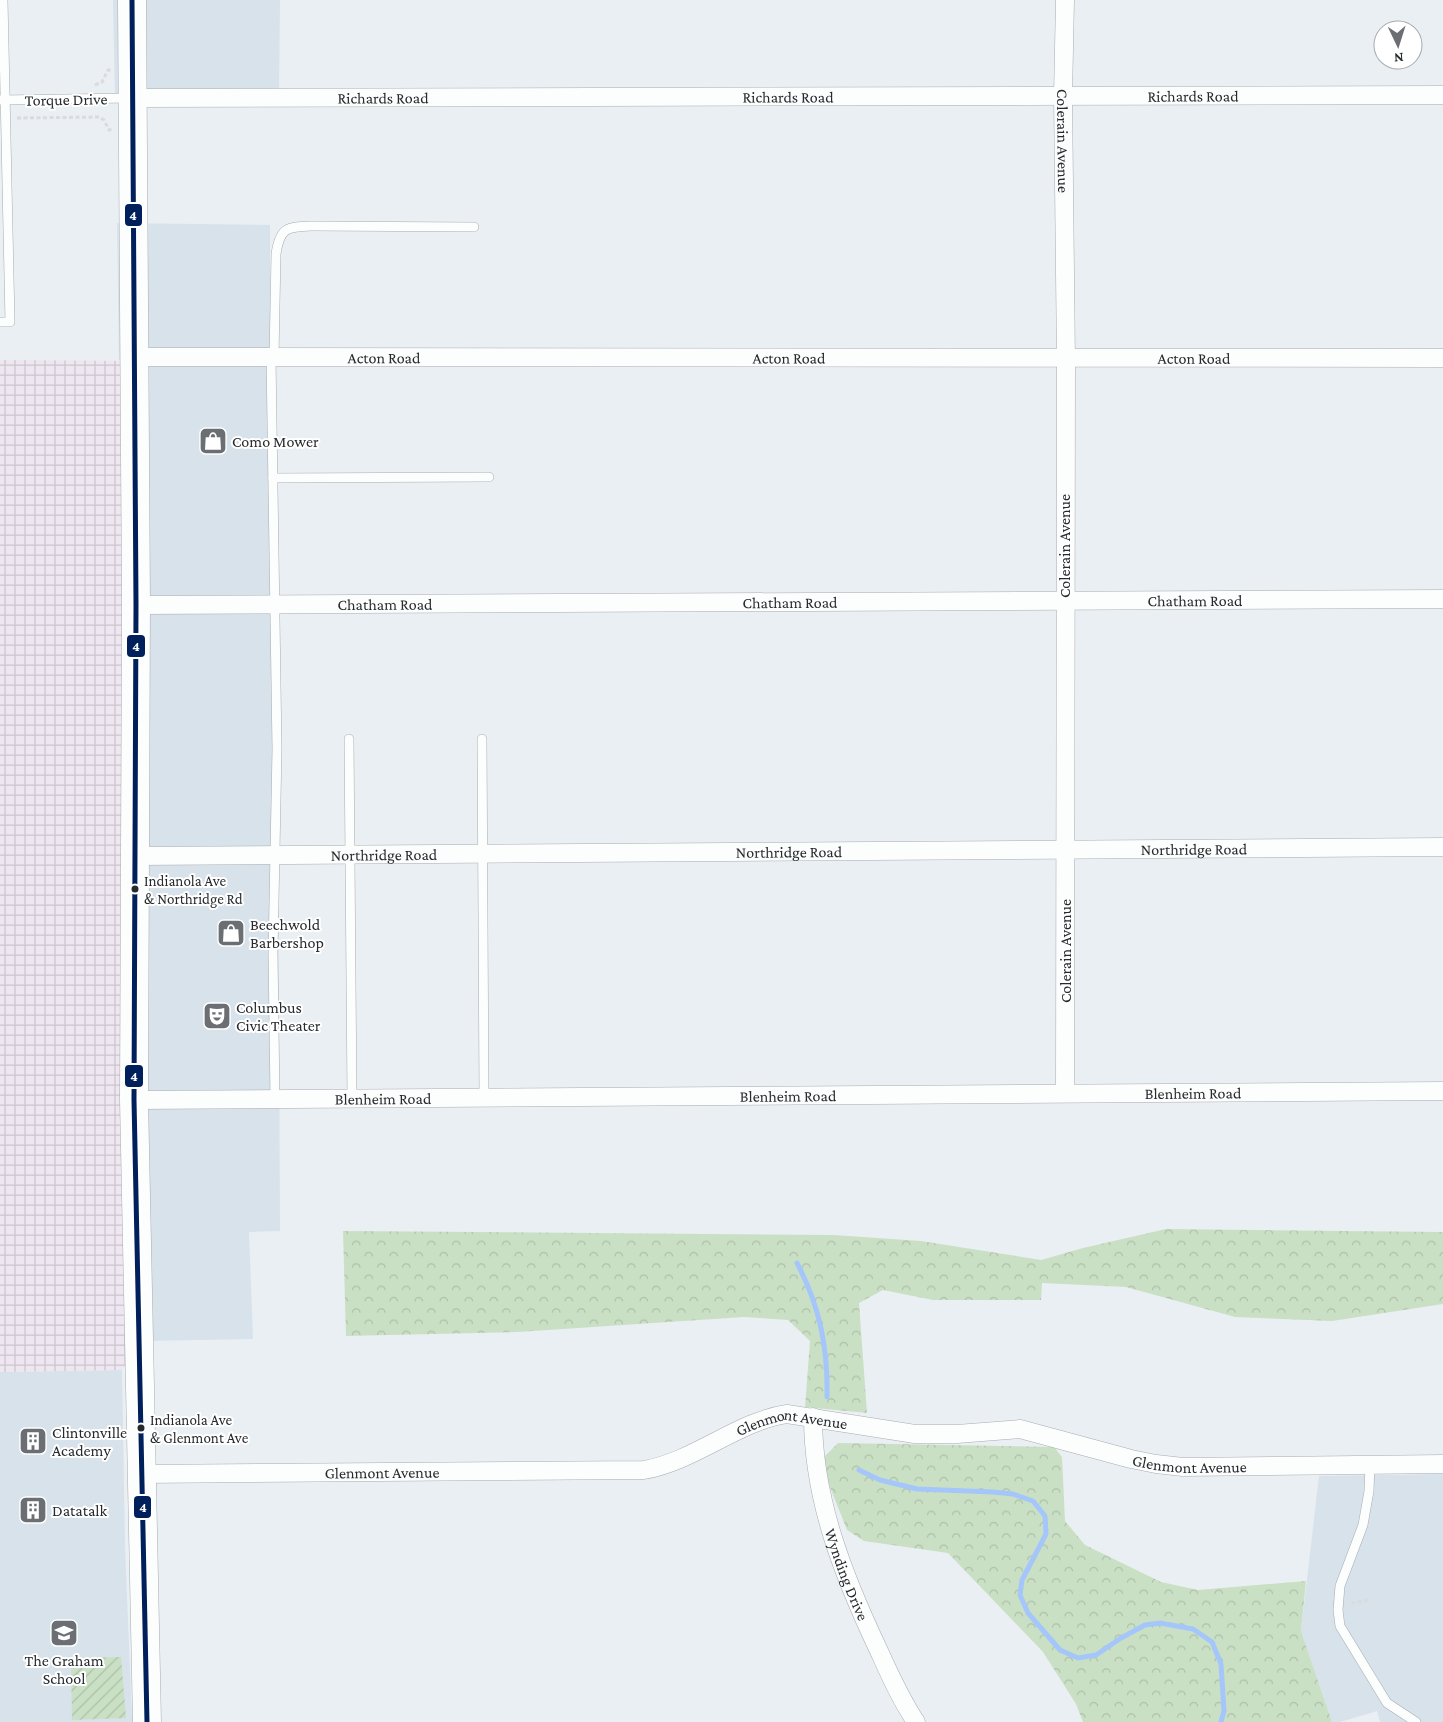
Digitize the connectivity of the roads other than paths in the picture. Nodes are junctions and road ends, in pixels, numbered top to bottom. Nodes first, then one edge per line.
1 (3, 0) edge
2 (132, 0) edge
3 (1065, 0) edge
4 (1063, 96) junction
5 (1443, 96) edge
6 (133, 98) junction
7 (3, 100) edge
8 (474, 227) dead end
9 (0, 322) edge
10 (1066, 356) junction
11 (135, 357) junction
12 (272, 357) junction
13 (1443, 358) edge
14 (489, 477) dead end
15 (273, 478) junction
16 (1443, 599) edge
17 (1064, 601) junction
18 (275, 604) junction
19 (136, 605) junction
20 (349, 739) dead end
21 (482, 739) dead end
22 (1443, 847) edge
23 (1065, 849) junction
24 (484, 854) junction
25 (275, 855) junction
26 (350, 855) junction
27 (135, 856) junction
28 (1443, 1091) edge
29 (1065, 1093) junction
30 (484, 1097) junction
31 (352, 1098) junction
32 (275, 1099) junction
33 (134, 1100) junction
34 (813, 1418) junction
35 (1443, 1464) edge
36 (1370, 1465) junction
37 (142, 1474) junction
38 (147, 1722) edge
39 (916, 1722) edge
40 (1416, 1722) edge

1 - 7 lane
2 - 6 main road
3 - 4 street, Colerain Avenue
4 - 5 street, Richards Road
4 - 6 street, Richards Road
4 - 10 street, Colerain Avenue
6 - 7 lane, Torque Drive
6 - 11 main road
7 - 9 lane
8 - 12 lane
10 - 12 street, Acton Road
10 - 13 street, Acton Road
10 - 17 street, Colerain Avenue
11 - 12 street, Acton Road
11 - 19 main road
12 - 15 lane
14 - 15 lane
15 - 18 lane
16 - 17 street, Chatham Road
17 - 18 street, Chatham Road
17 - 23 street, Colerain Avenue
18 - 19 street, Chatham Road
18 - 25 lane
19 - 27 main road
20 - 26 lane
21 - 24 lane
22 - 23 street, Northridge Road
23 - 24 street, Northridge Road
23 - 29 street, Colerain Avenue
24 - 26 street, Northridge Road
24 - 30 lane
25 - 26 street, Northridge Road
25 - 27 street, Northridge Road
25 - 32 lane
26 - 31 lane
27 - 33 main road
28 - 29 street, Blenheim Road
29 - 30 street, Blenheim Road
30 - 31 street, Blenheim Road
31 - 32 street, Blenheim Road
32 - 33 street, Blenheim Road
33 - 37 main road
34 - 36 street, Glenmont Avenue
34 - 37 street, Glenmont Avenue
34 - 39 street, Wynding Drive
35 - 36 street, Glenmont Avenue
36 - 40 lane
37 - 38 main road

